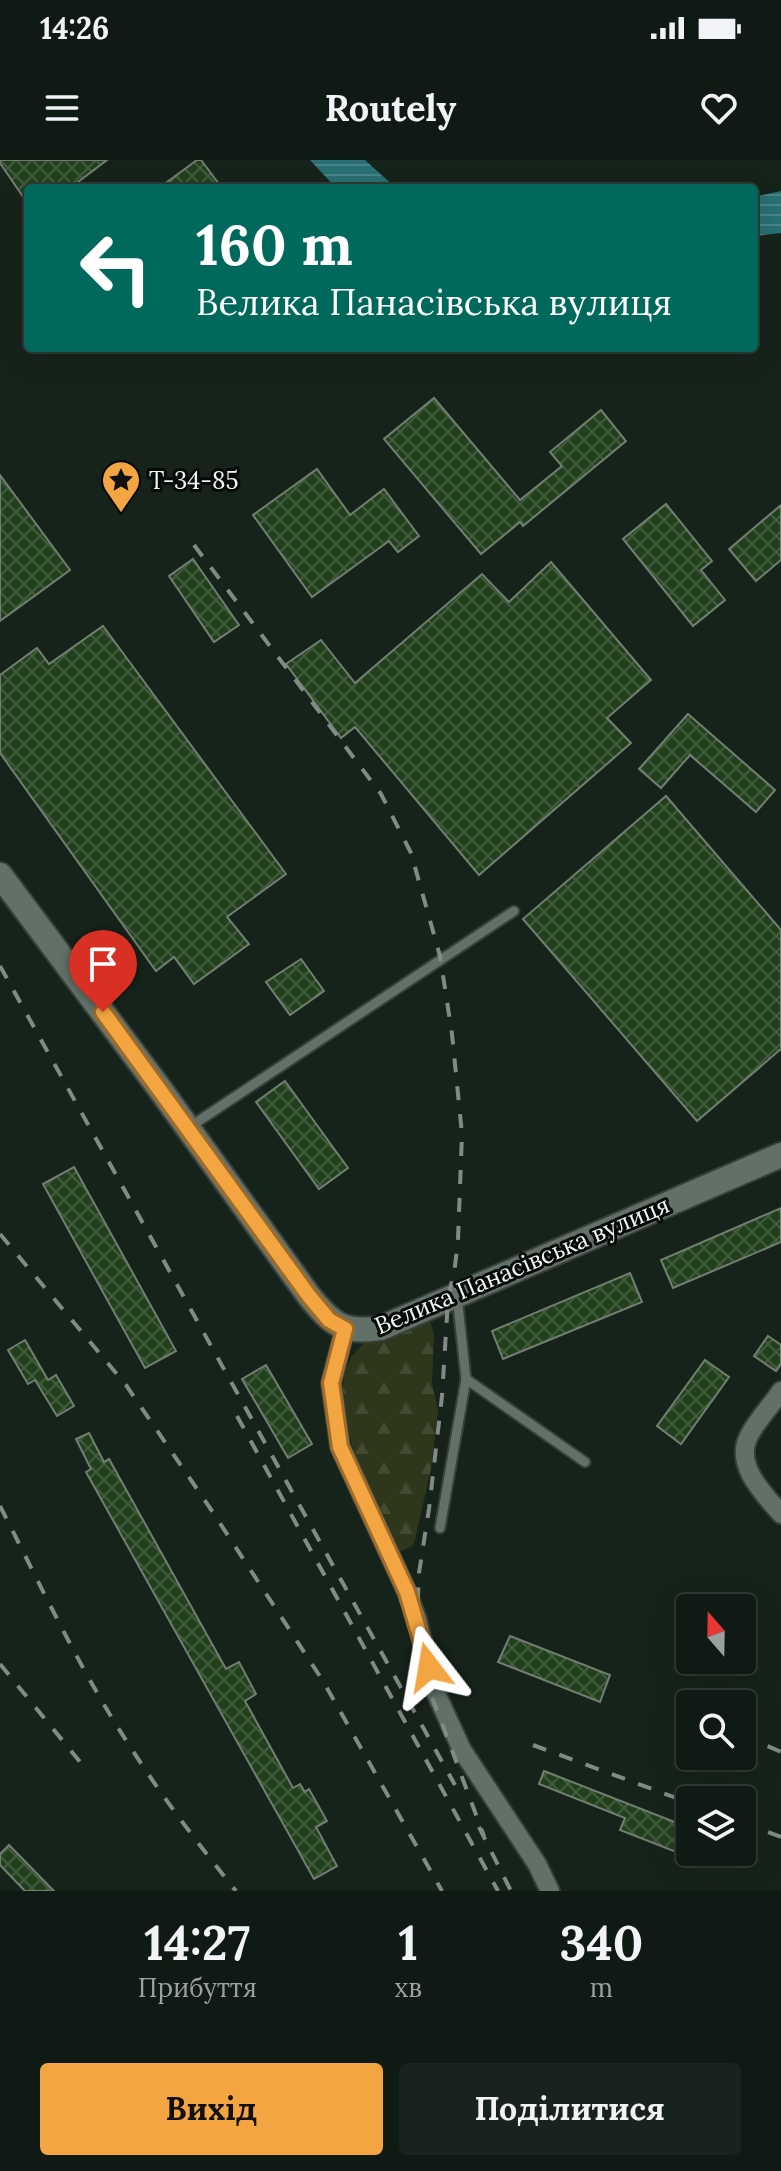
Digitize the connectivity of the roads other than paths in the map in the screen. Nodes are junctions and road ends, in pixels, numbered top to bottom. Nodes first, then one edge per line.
1 (0, 875) edge
2 (514, 911) dead end
3 (188, 1128) junction
4 (781, 1155) edge
5 (457, 1296) junction
6 (345, 1329) junction
7 (466, 1379) junction
8 (781, 1391) edge
9 (585, 1462) dead end
10 (781, 1514) edge
11 (440, 1528) dead end
12 (550, 1891) edge

1 - 3 street, Велика Панасівська вулиця
2 - 3 lane
3 - 6 street, Велика Панасівська вулиця
4 - 5 street, Велика Панасівська вулиця
5 - 6 street, Велика Панасівська вулиця
5 - 7 lane
6 - 12 street
7 - 9 lane
7 - 11 lane
8 - 10 street

